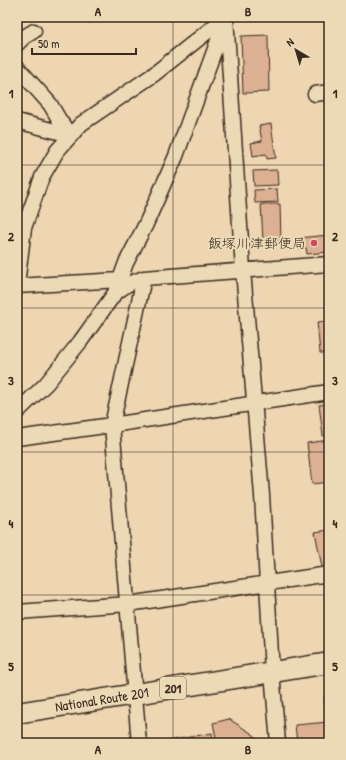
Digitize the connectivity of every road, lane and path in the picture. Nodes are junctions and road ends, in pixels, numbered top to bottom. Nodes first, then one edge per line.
1 (227, 17) edge
2 (34, 31) dead end
3 (17, 44) edge
4 (17, 66) edge
5 (17, 121) edge
6 (70, 135) junction
7 (329, 264) edge
8 (243, 270) junction
9 (144, 278) junction
10 (17, 285) edge
11 (117, 287) junction
12 (329, 392) edge
13 (254, 404) junction
14 (17, 412) edge
15 (112, 425) junction
16 (17, 438) edge
17 (329, 574) edge
18 (267, 584) junction
19 (128, 604) junction
20 (17, 612) edge
21 (329, 663) edge
22 (272, 672) junction
23 (135, 695) junction
24 (17, 713) edge
25 (139, 743) edge
26 (278, 743) edge

1 - 6 street
1 - 8 street
1 - 11 street
2 - 3 street
4 - 6 street
5 - 6 street
6 - 10 street
7 - 8 street
8 - 9 street
8 - 13 street
9 - 11 street
9 - 15 street
10 - 11 street
11 - 14 street
12 - 13 street
13 - 15 street
13 - 18 street
15 - 16 street
15 - 19 street
17 - 18 street
18 - 19 street
18 - 22 street
19 - 20 street
19 - 23 street
21 - 22 highway, National Route 201 / 201
22 - 23 highway, National Route 201 / 201
22 - 26 street
23 - 24 highway, National Route 201 / 201
23 - 25 street

